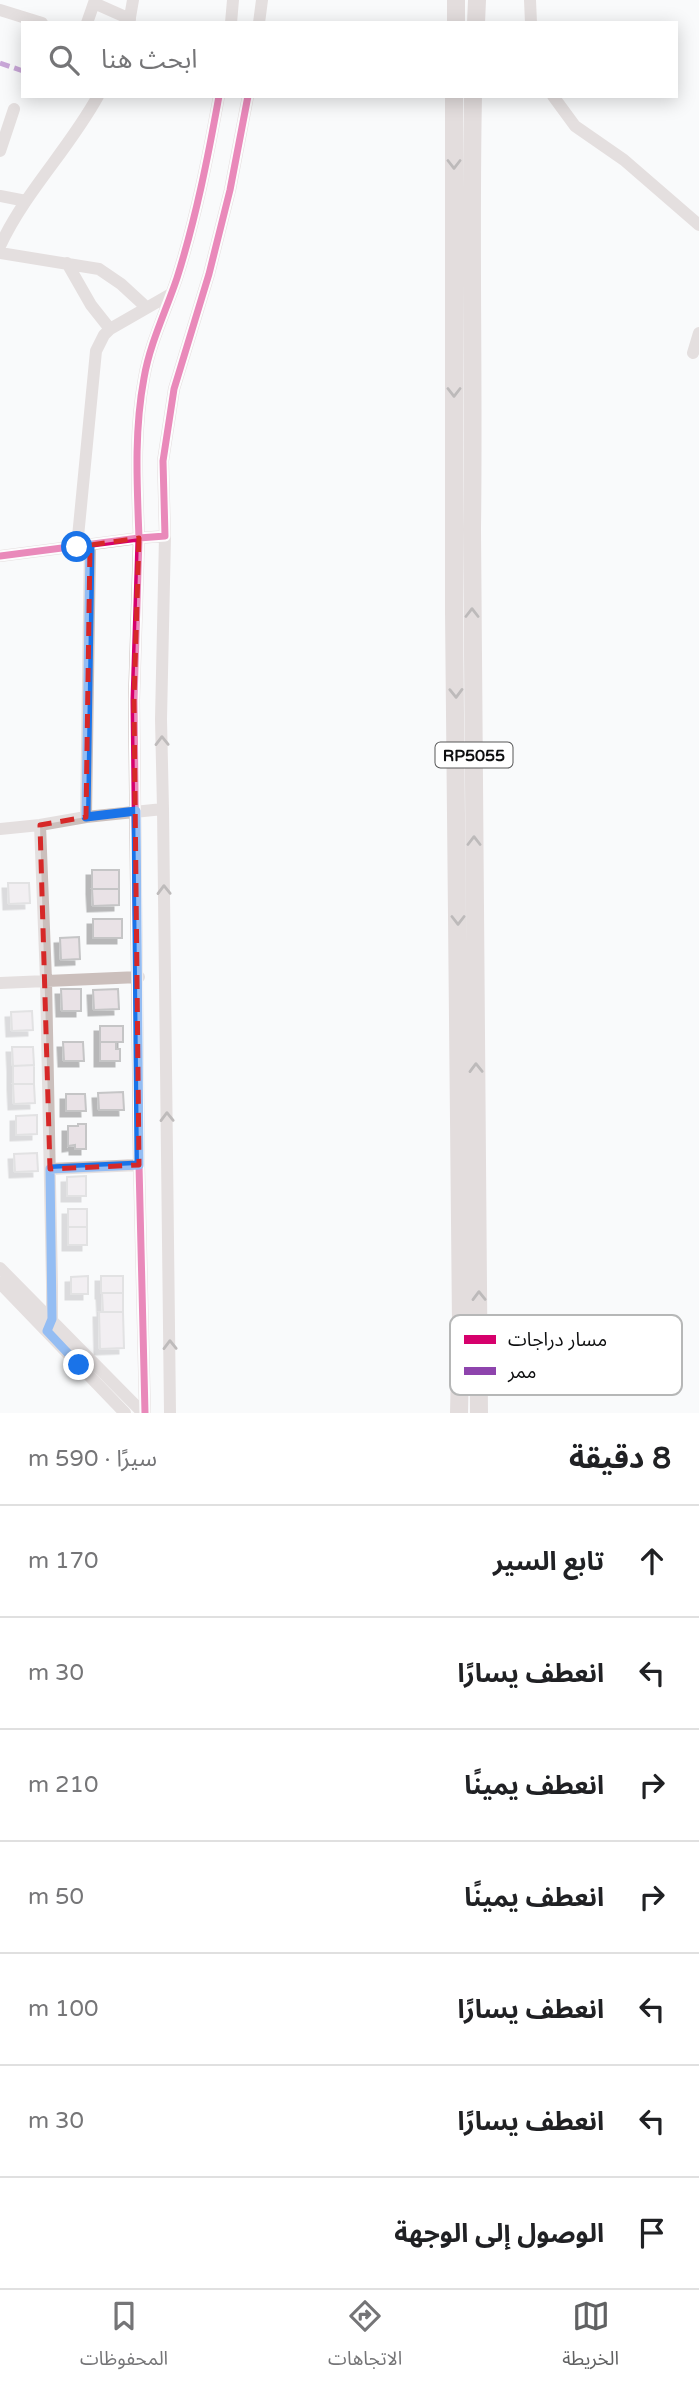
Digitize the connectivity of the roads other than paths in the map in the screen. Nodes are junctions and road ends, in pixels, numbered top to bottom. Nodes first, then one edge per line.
1 (133, 0) edge
2 (233, 0) edge
3 (262, 0) edge
4 (456, 0) edge
5 (477, 0) edge
6 (530, 0) edge
7 (95, 2) edge
8 (0, 10) edge
9 (36, 21) edge
10 (88, 21) edge
11 (129, 21) edge
12 (230, 21) edge
13 (259, 21) edge
14 (456, 21) edge
15 (476, 21) edge
16 (531, 21) edge
17 (97, 98) edge
18 (219, 98) edge
19 (248, 98) edge
20 (454, 98) edge
21 (473, 98) edge
22 (554, 98) edge
23 (14, 110) dead end
24 (0, 150) edge
25 (0, 196) edge
26 (26, 201) junction
27 (699, 225) edge
28 (0, 246) edge
29 (0, 253) edge
30 (67, 263) junction
31 (171, 294) junction
32 (146, 307) junction
33 (110, 329) junction
34 (699, 333) edge
35 (693, 353) dead end
36 (165, 536) junction
37 (139, 538) junction
38 (83, 546) junction
39 (0, 556) edge
40 (163, 809) junction
41 (136, 811) junction
42 (86, 817) junction
43 (40, 825) junction
44 (0, 829) edge
45 (139, 977) junction
46 (46, 980) junction
47 (0, 983) edge
48 (139, 1165) junction
49 (50, 1169) junction
50 (0, 1268) edge
51 (0, 1283) edge
52 (461, 1315) edge
53 (478, 1315) edge
54 (49, 1326) junction
55 (459, 1395) edge
56 (479, 1395) edge
57 (125, 1413) edge
58 (144, 1413) edge
59 (170, 1413) edge
60 (459, 1413) edge
61 (479, 1413) edge

1 - 11 street
2 - 12 street
3 - 13 street
4 - 14 highway
5 - 15 highway
6 - 16 street
7 - 10 street
7 - 11 street
8 - 9 street
17 - 26 street
18 - 31 street
19 - 36 street
20 -> 52 highway, RP5055
53 -> 21 highway, RP5055
22 - 27 street
23 - 24 street
25 - 26 street
26 - 28 street
29 - 30 street
30 - 32 street
30 - 33 street
31 - 32 street
31 - 37 street
32 - 33 street
33 - 38 street
34 - 35 street
36 - 37 street
40 -> 36 street
37 - 38 street
37 - 41 street
38 - 39 street
38 - 42 street
40 - 41 street
59 -> 40 street
41 - 42 street
41 - 45 street
42 - 43 street
43 - 44 street
43 - 46 street
45 - 46 street
45 - 48 street
46 - 47 street
46 - 49 street
48 - 49 street
48 - 58 street
49 - 54 street
50 - 54 street
51 - 54 street
54 - 57 street
54 - 58 street
55 -> 60 highway, RP5055
61 -> 56 highway, RP5055

